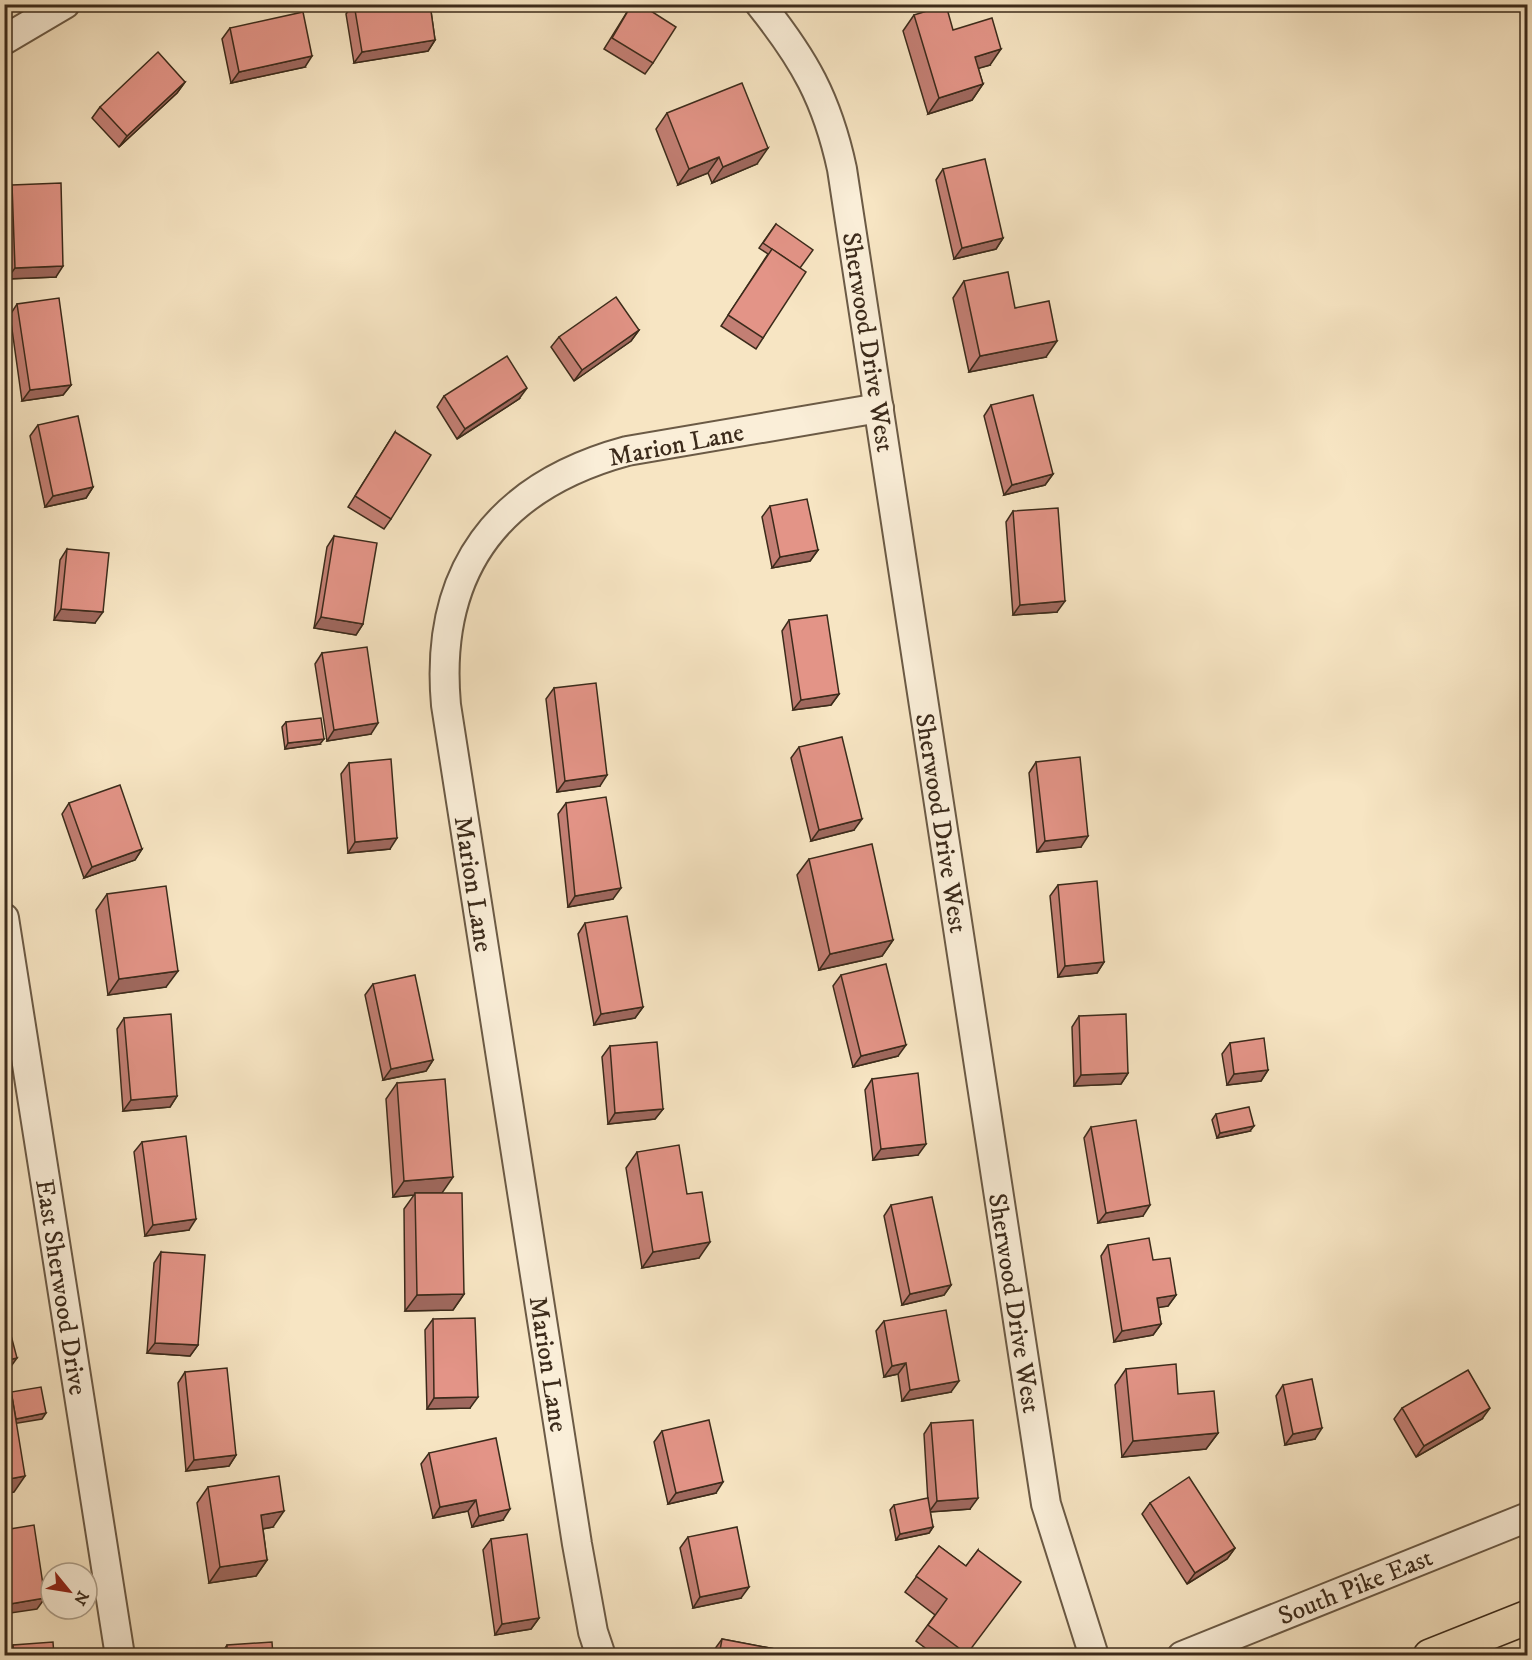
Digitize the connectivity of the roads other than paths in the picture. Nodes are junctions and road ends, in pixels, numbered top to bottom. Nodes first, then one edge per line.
1 (65, 4) edge
2 (760, 4) edge
3 (4, 40) edge
4 (879, 408) junction
5 (4, 918) edge
6 (1527, 1517) edge
7 (1527, 1617) edge
8 (120, 1656) edge
9 (601, 1656) edge
10 (1094, 1656) edge
11 (1182, 1656) edge
12 (1430, 1656) edge

1 - 3 street
2 - 4 street, Sherwood Drive West
4 - 9 street, Marion Lane
4 - 10 street, Sherwood Drive West
5 - 8 street, East Sherwood Drive
6 - 11 street, South Pike East
7 - 12 highway

